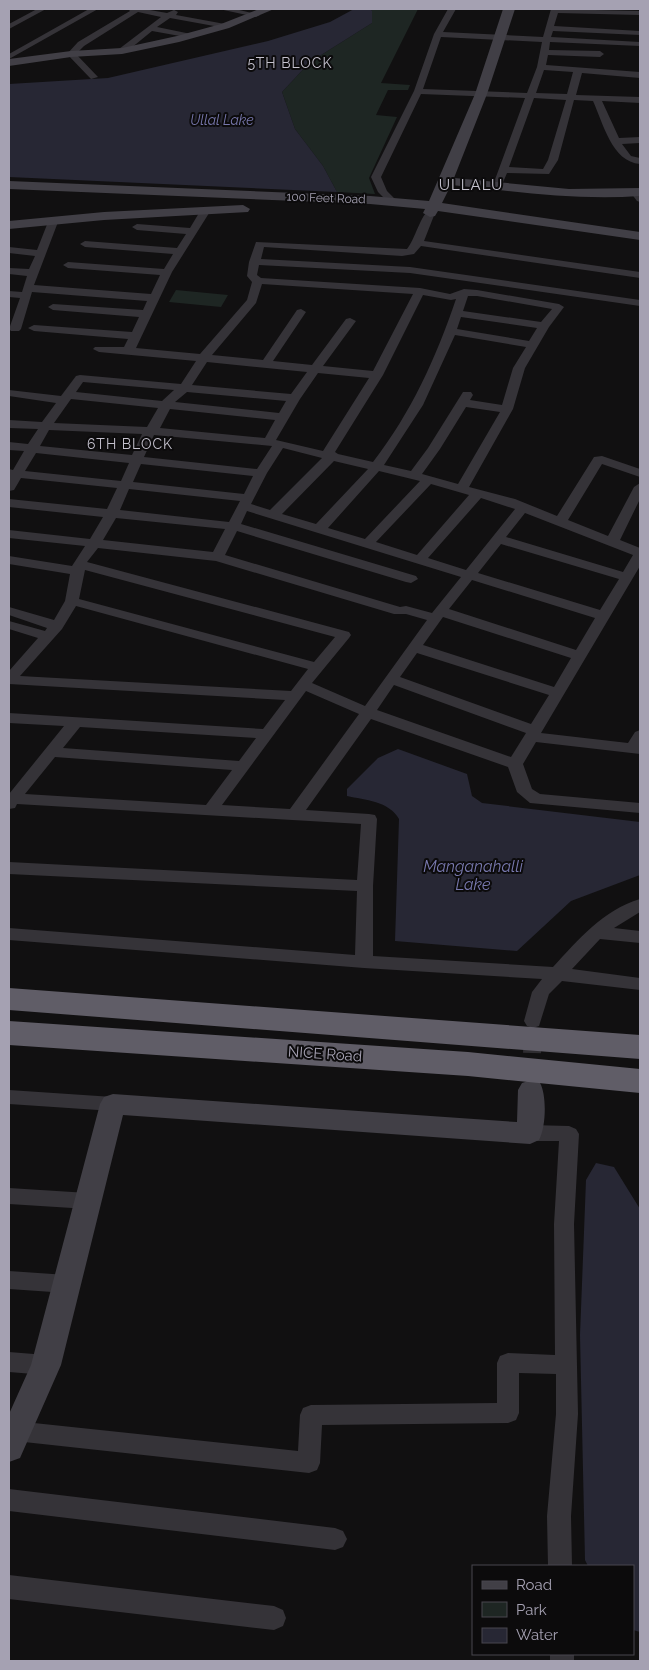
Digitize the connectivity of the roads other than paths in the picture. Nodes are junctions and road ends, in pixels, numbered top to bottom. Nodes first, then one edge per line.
1 (42, 9) edge
2 (94, 9) edge
3 (136, 9) edge
4 (181, 9) edge
5 (222, 9) edge
6 (268, 9) edge
7 (452, 9) edge
8 (509, 9) edge
9 (554, 13) edge
10 (640, 13) edge
11 (170, 15) junction
12 (256, 15) junction
13 (621, 22) dead end
14 (226, 26) junction
15 (9, 27) edge
16 (150, 28) junction
17 (549, 28) junction
18 (640, 33) edge
19 (438, 34) junction
20 (188, 36) junction
21 (499, 38) junction
22 (548, 40) junction
23 (640, 44) edge
24 (122, 50) junction
25 (71, 54) junction
26 (612, 54) dead end
27 (9, 57) edge
28 (543, 60) junction
29 (9, 63) edge
30 (621, 64) dead end
31 (578, 71) junction
32 (640, 75) edge
33 (94, 77) dead end
34 (418, 91) junction
35 (481, 94) junction
36 (530, 96) junction
37 (571, 97) junction
38 (596, 98) junction
39 (636, 102) edge
40 (640, 140) edge
41 (616, 141) junction
42 (640, 161) edge
43 (504, 170) junction
44 (446, 181) junction
45 (9, 185) edge
46 (498, 185) junction
47 (9, 191) edge
48 (639, 195) edge
49 (302, 200) junction
50 (393, 202) junction
51 (206, 210) junction
52 (432, 210) junction
53 (53, 222) junction
54 (9, 225) edge
55 (137, 227) dead end
56 (193, 231) junction
57 (640, 236) edge
58 (640, 242) edge
59 (418, 243) junction
60 (85, 244) dead end
61 (9, 250) edge
62 (180, 251) junction
63 (41, 253) junction
64 (640, 261) edge
65 (254, 262) junction
66 (68, 265) dead end
67 (595, 268) junction
68 (9, 271) edge
69 (167, 272) junction
70 (33, 273) junction
71 (639, 274) edge
72 (258, 281) junction
73 (582, 286) junction
74 (420, 291) junction
75 (26, 292) junction
76 (464, 292) junction
77 (9, 294) edge
78 (156, 298) junction
79 (640, 303) edge
80 (53, 307) dead end
81 (559, 307) junction
82 (301, 312) dead end
83 (457, 313) junction
84 (14, 314) edge
85 (148, 314) junction
86 (350, 321) dead end
87 (544, 326) junction
88 (34, 328) dead end
89 (15, 329) dead end
90 (451, 331) junction
91 (136, 336) junction
92 (532, 345) junction
93 (99, 349) dead end
94 (132, 351) junction
95 (204, 357) junction
96 (266, 364) junction
97 (314, 369) junction
98 (377, 375) junction
99 (184, 388) junction
100 (9, 393) edge
101 (65, 397) junction
102 (294, 398) junction
103 (166, 404) junction
104 (508, 410) junction
105 (282, 417) junction
106 (9, 424) edge
107 (44, 427) junction
108 (150, 431) junction
109 (274, 443) junction
110 (9, 446) edge
111 (32, 448) junction
112 (329, 455) junction
113 (138, 458) junction
114 (377, 466) junction
115 (261, 473) junction
116 (640, 473) edge
117 (13, 474) edge
118 (414, 476) junction
119 (428, 480) junction
120 (125, 485) junction
121 (9, 487) edge
122 (640, 487) edge
123 (462, 488) junction
124 (478, 493) junction
125 (245, 502) junction
126 (9, 503) edge
127 (523, 507) junction
128 (112, 513) junction
129 (273, 515) junction
130 (560, 522) junction
131 (234, 526) junction
132 (320, 528) junction
133 (9, 534) edge
134 (498, 539) junction
135 (95, 542) junction
136 (612, 542) junction
137 (368, 543) junction
138 (640, 554) edge
139 (217, 557) junction
140 (9, 560) edge
141 (419, 560) junction
142 (79, 568) junction
143 (470, 574) junction
144 (627, 578) junction
145 (411, 579) dead end
146 (72, 601) junction
147 (9, 611) edge
148 (438, 614) junction
149 (604, 616) junction
150 (9, 625) edge
151 (52, 631) junction
152 (414, 647) junction
153 (580, 656) junction
154 (318, 667) junction
155 (391, 679) junction
156 (9, 680) edge
157 (300, 691) junction
158 (558, 693) junction
159 (367, 712) junction
160 (9, 718) edge
161 (75, 723) junction
162 (267, 734) junction
163 (533, 734) junction
164 (638, 744) edge
165 (51, 752) junction
166 (516, 764) junction
167 (243, 766) junction
168 (11, 802) edge
169 (640, 808) edge
170 (210, 810) junction
171 (295, 814) junction
172 (9, 868) edge
173 (365, 886) junction
174 (640, 905) edge
175 (596, 932) junction
176 (9, 934) edge
177 (640, 937) edge
178 (364, 962) junction
179 (558, 974) junction
180 (640, 984) edge
181 (9, 999) edge
182 (533, 1021) tunnel mouth
183 (9, 1033) edge
184 (640, 1047) edge
185 (640, 1081) edge
186 (531, 1090) tunnel mouth
187 (9, 1096) edge
188 (113, 1104) junction
189 (530, 1133) junction
190 (9, 1196) edge
191 (88, 1200) junction
192 (9, 1280) edge
193 (67, 1284) junction
194 (9, 1362) edge
195 (46, 1365) junction
196 (566, 1365) junction
197 (12, 1440) edge
198 (9, 1500) edge
199 (335, 1539) dead end
200 (560, 1565) edge
201 (9, 1588) edge
202 (274, 1618) dead end

1 - 15 street
2 - 27 street
3 - 11 street
3 - 25 street
4 - 11 street
5 - 12 street
6 - 12 street
7 - 19 street
8 - 21 street
9 - 10 street
9 - 13 street
9 - 17 street
11 - 14 street
11 - 16 street
12 - 14 street
14 - 20 street
16 - 20 street
16 - 24 street
17 - 18 street
17 - 22 street
19 - 21 street
19 - 34 street
20 - 24 street
21 - 22 street
21 - 35 street
22 - 23 street
22 - 28 street
24 - 25 street
25 - 29 street
25 - 33 street
26 - 28 street
28 - 30 street
28 - 31 street
28 - 36 street
31 - 32 street
31 - 37 street
34 - 35 street
34 - 50 street
35 - 36 street
35 - 44 street
36 - 37 street
36 - 43 street
37 - 38 street
37 - 43 street
38 - 39 street
38 - 41 street
40 - 41 street
41 - 42 street
43 - 46 street
44 - 46 street
44 - 52 street
45 - 49 street, 100 Feet Road
46 - 48 street
47 - 49 street, 100 Feet Road
49 - 50 street, 100 Feet Road
49 - 51 street
49 - 52 street, 100 Feet Road
50 - 52 street, 100 Feet Road
51 - 53 street
51 - 56 street
52 - 57 street, 100 Feet Road
52 - 58 street, 100 Feet Road
52 - 59 street
53 - 54 street
53 - 63 street
55 - 56 street
56 - 62 street
59 - 65 street
59 - 67 street
60 - 62 street
61 - 63 street
62 - 69 street
63 - 70 street
64 - 71 street
65 - 72 street
65 - 73 street
66 - 69 street
67 - 71 street
67 - 73 street
68 - 70 street
69 - 78 street
70 - 75 street
72 - 74 street
72 - 95 street
73 - 79 street
73 - 81 street
74 - 76 street
74 - 98 street
75 - 77 street
75 - 78 street
75 - 84 street
76 - 81 street
76 - 83 street
78 - 85 street
80 - 85 street
81 - 87 street
82 - 96 street
83 - 87 street
83 - 90 street
84 - 89 street
85 - 91 street
86 - 97 street
87 - 92 street
88 - 91 street
90 - 92 street
90 - 114 street
91 - 94 street
92 - 104 street
93 - 94 street
94 - 95 street
95 - 96 street
95 - 99 street
96 - 97 street
97 - 98 street
97 - 102 street
98 - 112 street
99 - 101 street
99 - 102 street
99 - 103 street
100 - 101 street
101 - 103 street
101 - 107 street
102 - 105 street
103 - 105 street
103 - 108 street
104 - 118 street
104 - 123 street
105 - 109 street
106 - 107 street
107 - 108 street
107 - 111 street
108 - 109 street
108 - 113 street
109 - 112 street
109 - 115 street
110 - 111 street
111 - 113 street
111 - 117 street
112 - 114 street
112 - 129 street
113 - 115 street
113 - 120 street
114 - 118 street
114 - 132 street
115 - 125 street
116 - 130 street
117 - 120 street
117 - 121 street
118 - 119 street
119 - 123 street
119 - 137 street
120 - 125 street
120 - 128 street
122 - 136 street
123 - 124 street
124 - 127 street
124 - 141 street
125 - 129 street
125 - 131 street
126 - 128 street
127 - 130 street
127 - 134 street
128 - 131 street
128 - 135 street
129 - 132 street
130 - 136 street
131 - 139 street
131 - 145 street
132 - 137 street
133 - 135 street
134 - 143 street
134 - 144 street
135 - 139 street
135 - 142 street
136 - 138 street
137 - 141 street
138 - 144 street
139 - 148 street
140 - 142 street
141 - 143 street
142 - 146 street
142 - 154 street
143 - 148 street
143 - 149 street
144 - 149 street
146 - 151 street
146 - 154 street
147 - 151 street
148 - 152 street
148 - 153 street
149 - 153 street
150 - 151 street
151 - 156 street
152 - 155 street
152 - 158 street
153 - 158 street
154 - 157 street
155 - 159 street
155 - 163 street
156 - 157 street
157 - 159 street
157 - 162 street
158 - 163 street
159 - 166 street
159 - 171 street
160 - 161 street
161 - 162 street
161 - 165 street
162 - 167 street
163 - 164 street
163 - 166 street
165 - 167 street
165 - 168 street
166 - 169 street
167 - 170 street
168 - 170 street
170 - 171 street
171 - 173 street
172 - 173 street
173 - 178 street
174 - 175 street
175 - 177 street
175 - 179 street
176 - 178 street
178 - 179 street
179 - 180 street
179 - 182 street
181 - 184 highway, NICE Road
183 - 185 highway, NICE Road
186 - 189 street
187 - 188 street
188 - 189 street
188 - 191 street
189 - 196 street
190 - 191 street
191 - 193 street
192 - 193 street
193 - 195 street
194 - 195 street
195 - 197 street
196 - 197 street
196 - 200 street
198 - 199 street
201 - 202 street

